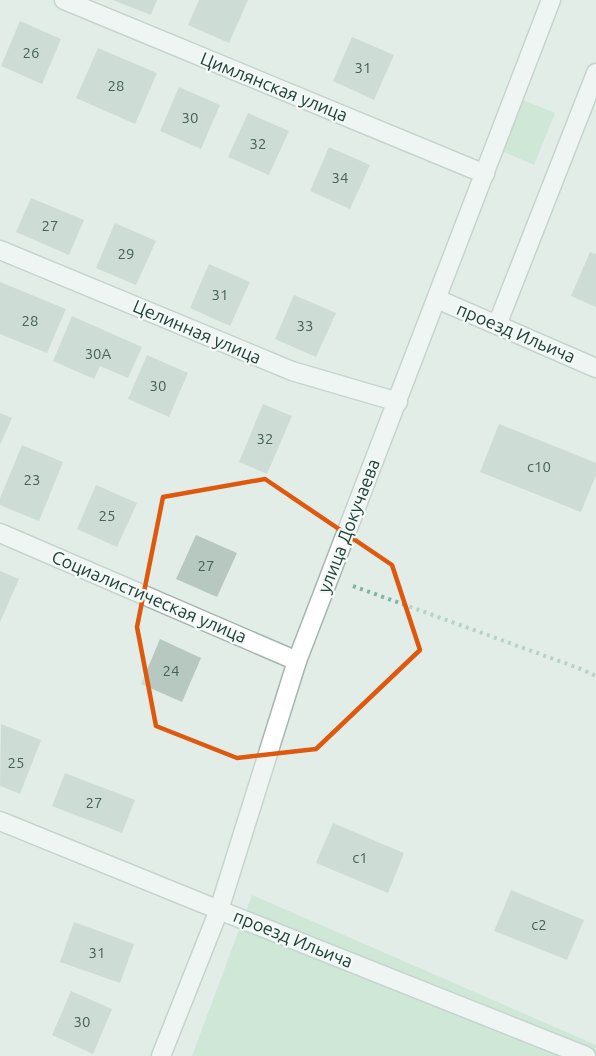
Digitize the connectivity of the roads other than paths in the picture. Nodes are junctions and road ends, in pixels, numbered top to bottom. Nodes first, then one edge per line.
1 (64, 0) edge
2 (551, 0) edge
3 (596, 73) edge
4 (485, 174) junction
5 (0, 250) edge
6 (437, 299) junction
7 (497, 325) junction
8 (596, 368) edge
9 (398, 402) junction
10 (0, 532) edge
11 (297, 661) junction
12 (0, 821) edge
13 (219, 910) junction
14 (161, 1056) edge
15 (586, 1056) edge

1 - 4 street, Цимлянская улица
2 - 4 street, улица Докучаева
3 - 7 street
4 - 6 street, улица Докучаева
5 - 9 street, Целинная улица
6 - 7 street, проезд Ильича
6 - 9 street, улица Докучаева
7 - 8 street, проезд Ильича
9 - 11 street, улица Докучаева
10 - 11 street, Социалистическая улица
11 - 13 street, улица Докучаева
12 - 13 street, проезд Ильича
13 - 14 street, улица Докучаева
13 - 15 street, проезд Ильича

